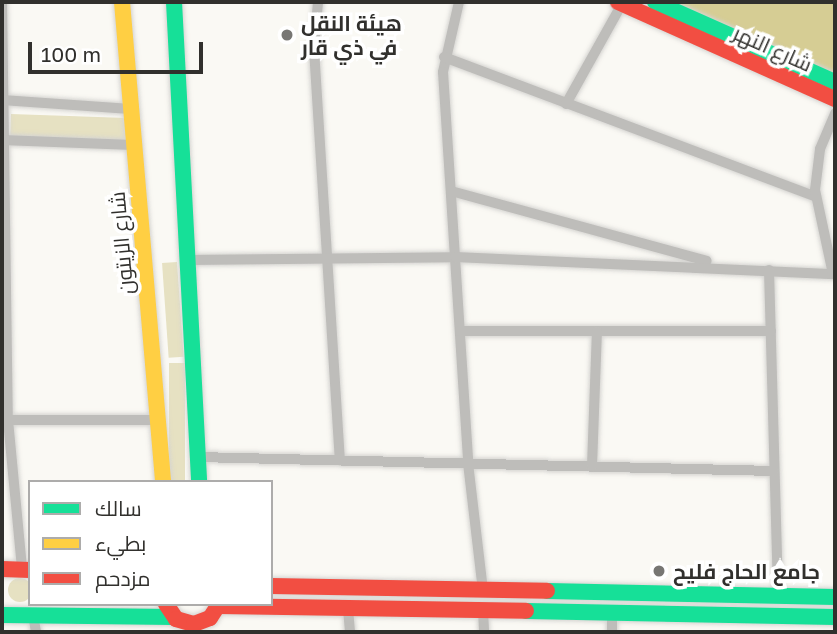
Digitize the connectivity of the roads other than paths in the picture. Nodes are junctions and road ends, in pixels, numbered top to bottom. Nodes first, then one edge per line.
1 (2, 2) edge
2 (122, 2) edge
3 (174, 2) edge
4 (318, 2) edge
5 (459, 2) edge
6 (655, 2) edge
7 (620, 3) edge
8 (444, 57) junction
9 (835, 82) edge
10 (835, 99) edge
11 (3, 100) edge
12 (566, 104) junction
13 (131, 109) junction
14 (835, 113) edge
15 (4, 140) edge
16 (134, 145) junction
17 (450, 191) junction
18 (816, 197) junction
19 (454, 257) junction
20 (325, 258) junction
21 (187, 260) junction
22 (726, 267) junction
23 (769, 270) junction
24 (834, 274) edge
25 (460, 331) junction
26 (597, 331) junction
27 (771, 331) junction
28 (5, 420) edge
29 (157, 420) junction
30 (197, 457) junction
31 (340, 460) junction
32 (468, 463) junction
33 (593, 466) junction
34 (774, 471) junction
35 (163, 480) edge
36 (199, 480) edge
37 (2, 569) edge
38 (26, 569) edge
39 (273, 586) edge
40 (483, 590) junction
41 (565, 592) junction
42 (778, 594) junction
43 (835, 597) edge
44 (218, 606) edge
45 (251, 606) edge
46 (348, 609) junction
47 (483, 611) junction
48 (612, 612) junction
49 (564, 613) junction
50 (2, 615) edge
51 (33, 615) junction
52 (835, 617) edge
53 (173, 618) edge
54 (204, 627) edge
55 (36, 632) edge
56 (350, 632) edge
57 (484, 632) edge
58 (612, 632) edge

1 - 11 street
2 - 13 main road, شارع الزيتون
3 - 21 main road
4 - 20 street
5 - 8 street
6 - 9 main road, شارع النهر
7 - 10 main road, شارع النهر
7 - 12 street
8 - 12 street
8 - 17 street
11 - 13 street
11 - 15 street
12 - 18 street
13 - 16 main road, شارع الزيتون
14 - 18 street
15 - 16 street
15 - 28 street
16 - 29 main road, شارع الزيتون
17 - 19 street
17 - 22 street
18 - 24 street
19 - 20 street
19 - 22 street
19 - 25 street
20 - 21 street
20 - 31 street
21 - 30 main road
22 - 23 street
23 - 24 street
23 - 27 street
25 - 26 street
25 - 32 street
26 - 27 street
26 - 33 street
27 - 34 street
28 - 29 street
28 - 38 street
29 - 35 main road, شارع الزيتون
30 - 31 street
30 - 36 main road
31 - 32 street
32 - 33 street
32 - 40 street
33 - 34 street
34 - 42 street
37 - 38 main road
39 - 40 main road
40 - 41 main road
41 - 42 main road
41 - 49 main road
42 - 43 main road
44 - 54 main road
45 - 46 main road
46 - 47 main road
46 - 56 street
47 - 49 main road
47 - 57 street
48 - 49 main road
48 - 52 main road
48 - 58 street
50 - 51 main road
51 - 53 main road
51 - 55 street
53 - 54 main road

